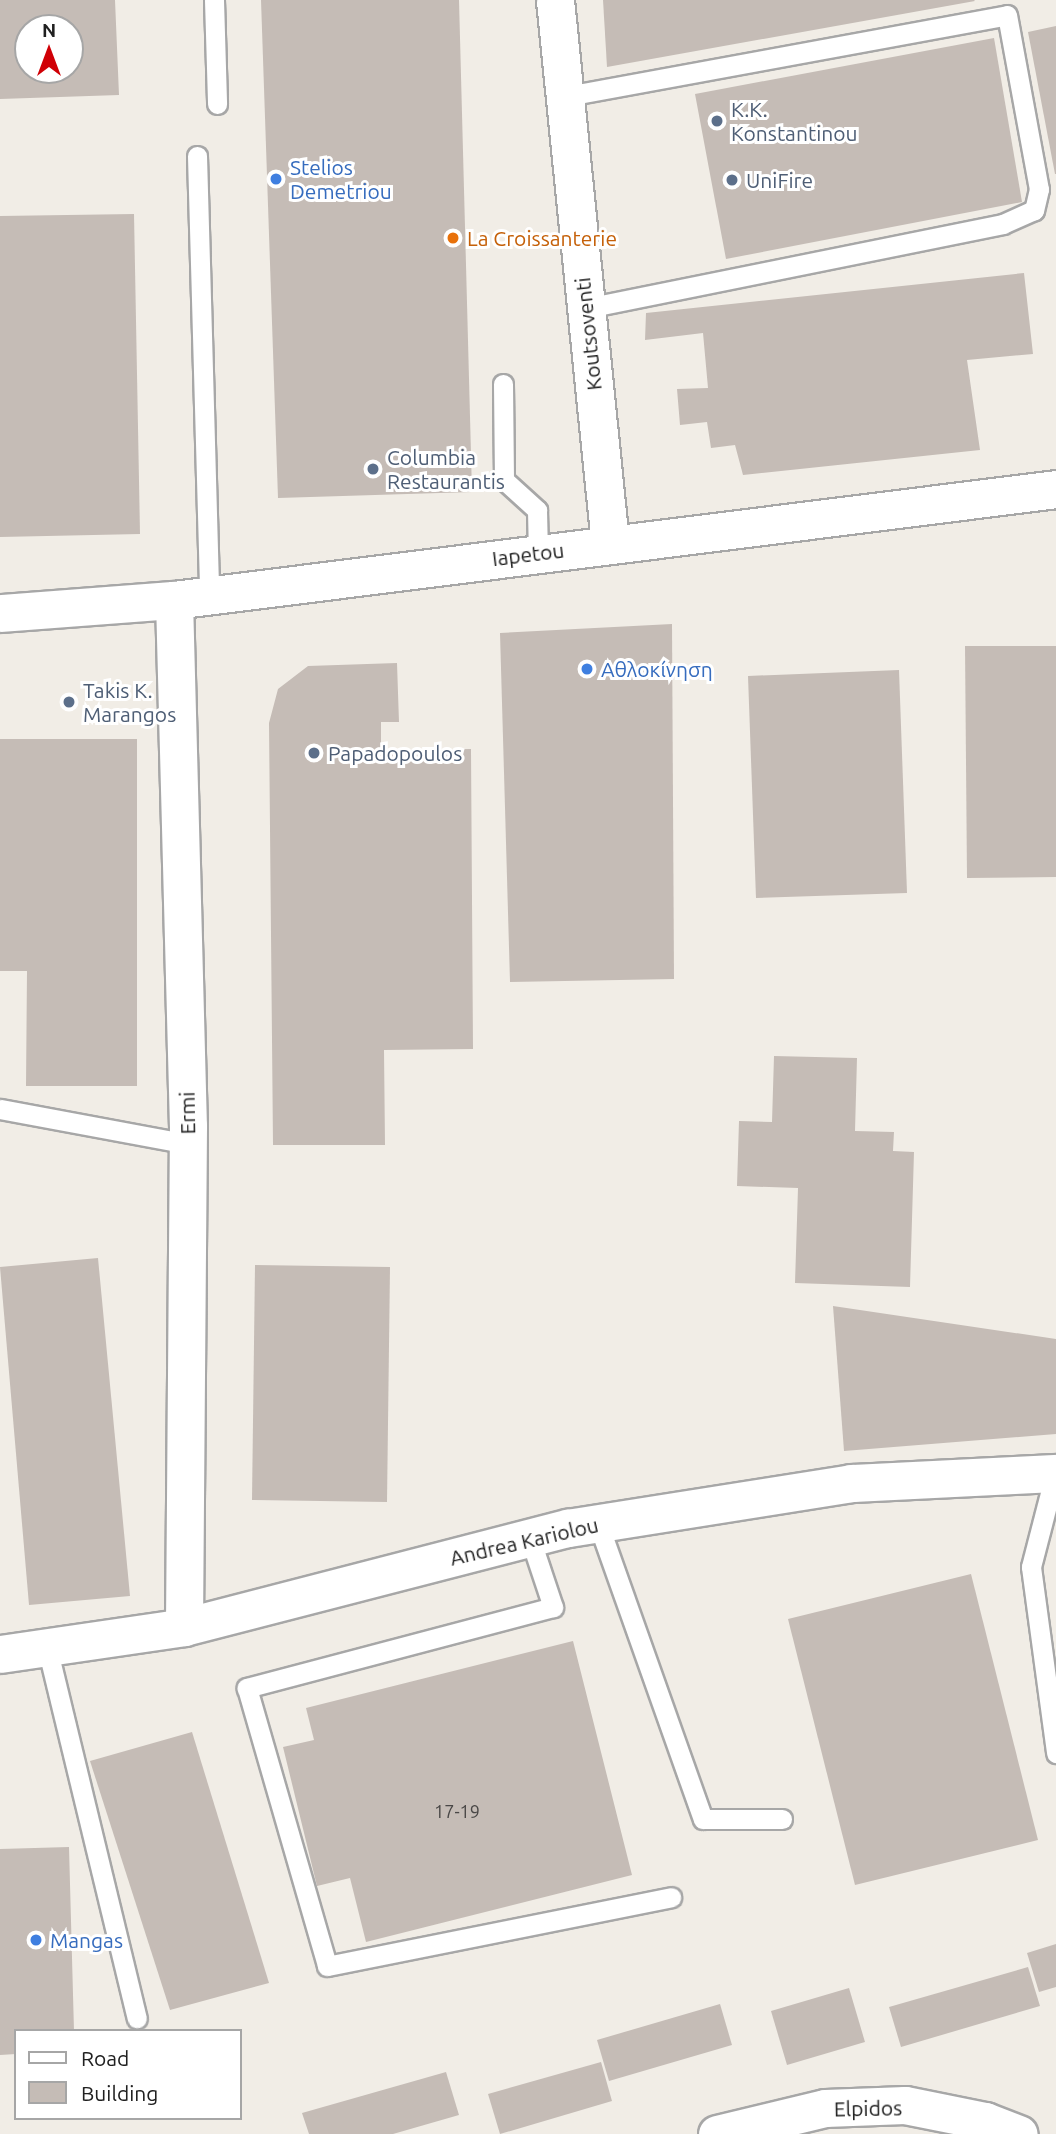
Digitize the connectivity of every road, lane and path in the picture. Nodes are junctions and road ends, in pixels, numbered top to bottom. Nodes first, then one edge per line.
1 (214, 0) edge
2 (555, 0) edge
3 (562, 97) junction
4 (217, 104) dead end
5 (197, 156) dead end
6 (585, 309) junction
7 (503, 384) dead end
8 (1056, 489) edge
9 (610, 543) junction
10 (538, 553) junction
11 (209, 595) junction
12 (174, 600) junction
13 (0, 613) edge
14 (0, 1109) edge
15 (188, 1144) junction
16 (1055, 1474) edge
17 (598, 1523) junction
18 (530, 1538) junction
19 (184, 1627) junction
20 (47, 1647) junction
21 (0, 1654) edge
22 (1056, 1753) edge
23 (782, 1819) dead end
24 (671, 1897) dead end
25 (137, 2018) dead end
26 (723, 2133) edge
27 (1019, 2134) edge

1 - 4 lane
2 - 3 street, Koutsoventi
3 - 6 street, Koutsoventi
3 - 6 lane
5 - 11 lane
6 - 9 street, Koutsoventi
7 - 10 lane
8 - 9 street, Iapetou
9 - 10 street, Iapetou
10 - 11 street, Iapetou
11 - 12 street, Iapetou
12 - 13 street, Iapetou
12 - 15 street, Ermi
14 - 15 lane
15 - 19 street, Ermi
16 - 17 street, Andrea Kariolou
16 - 22 lane
17 - 18 street, Andrea Kariolou
17 - 23 lane
18 - 19 street, Andrea Kariolou
18 - 24 lane
19 - 20 street, Andrea Kariolou
20 - 21 street, Andrea Kariolou
20 - 25 lane
26 - 27 street, Elpidos

